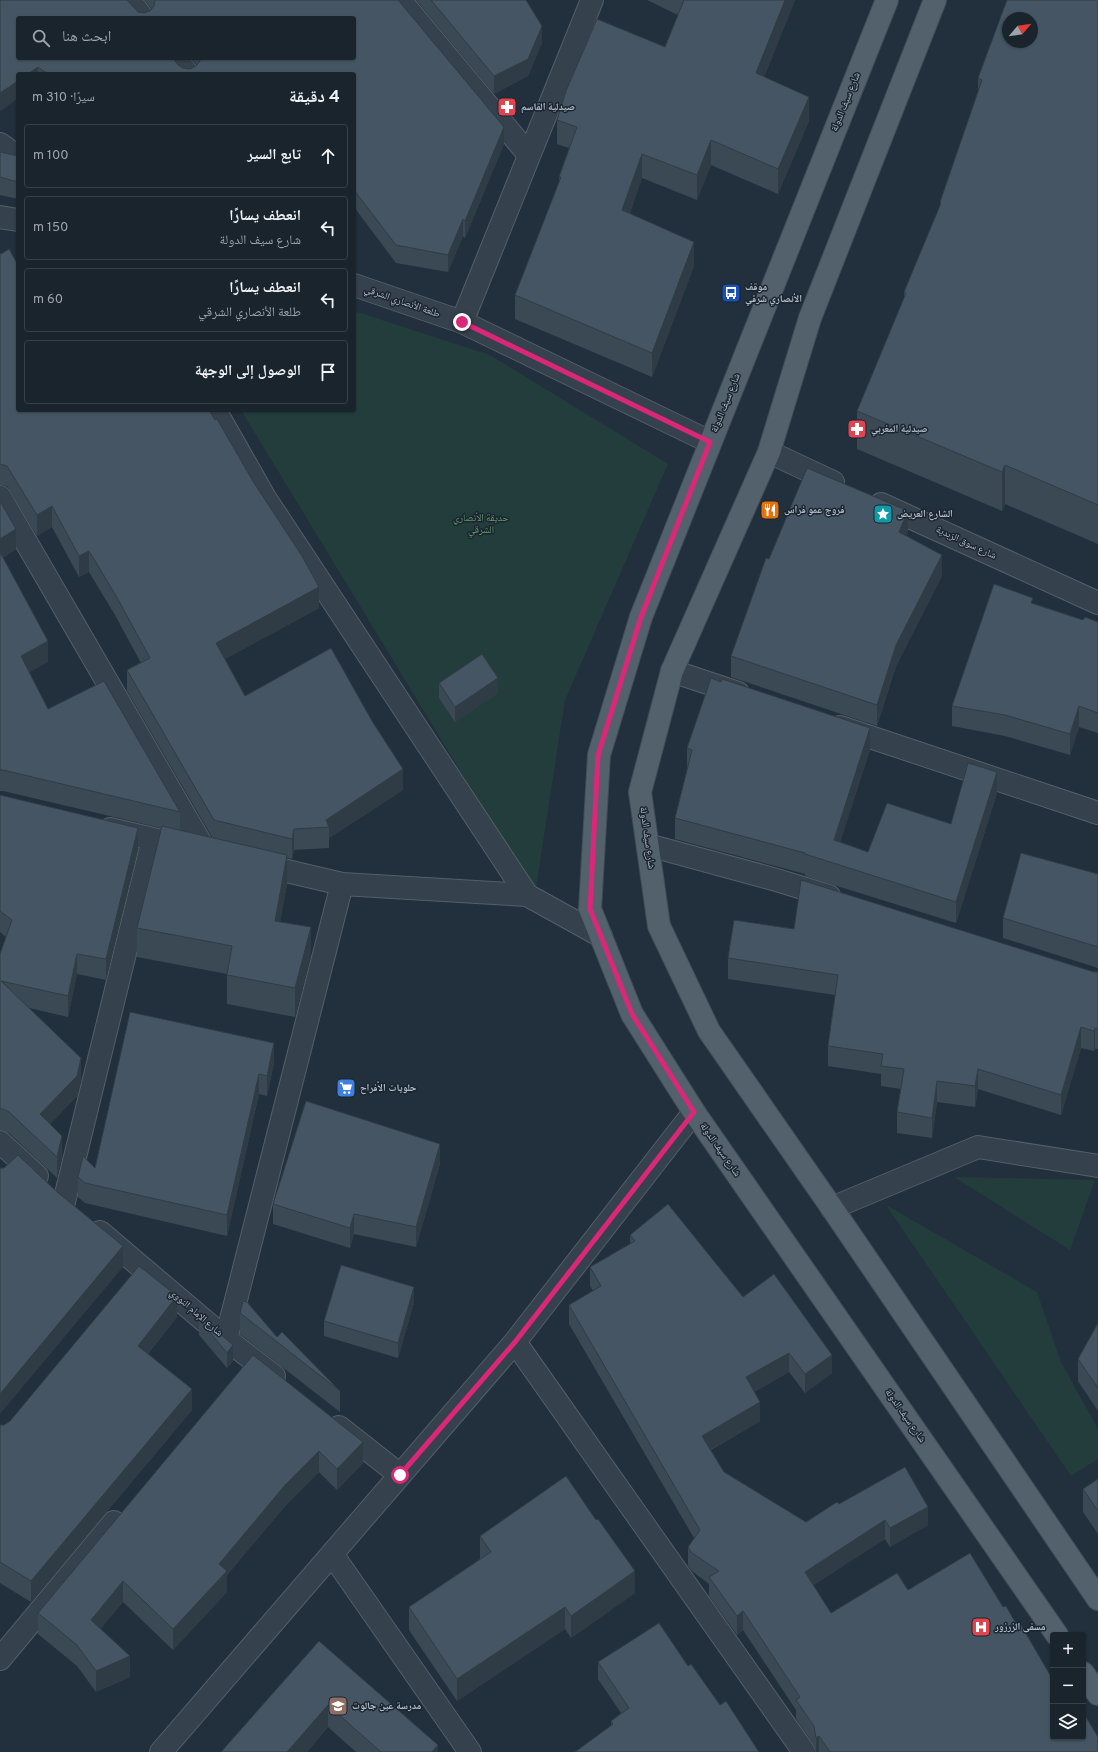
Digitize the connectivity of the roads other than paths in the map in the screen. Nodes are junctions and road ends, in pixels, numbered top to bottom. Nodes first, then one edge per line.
1 (129, 0) edge
2 (400, 0) edge
3 (592, 0) edge
4 (887, 0) edge
5 (935, 0) edge
6 (141, 16) edge
7 (177, 60) edge
8 (186, 72) edge
9 (0, 144) edge
10 (529, 155) junction
11 (16, 156) edge
12 (0, 217) edge
13 (16, 220) edge
14 (356, 284) edge
15 (462, 322) junction
16 (215, 412) edge
17 (710, 442) junction
18 (769, 452) junction
19 (0, 497) edge
20 (1098, 603) edge
21 (672, 671) junction
22 (754, 699) edge
23 (822, 721) edge
24 (1098, 813) edge
25 (92, 824) edge
26 (153, 839) junction
27 (648, 845) junction
28 (206, 852) junction
29 (342, 884) junction
30 (527, 895) junction
31 (848, 902) edge
32 (601, 936) junction
33 (694, 1112) junction
34 (0, 1142) edge
35 (1098, 1166) edge
36 (64, 1202) junction
37 (832, 1208) junction
38 (141, 1265) junction
39 (126, 1283) edge
40 (226, 1339) junction
41 (515, 1342) junction
42 (251, 1358) junction
43 (236, 1376) edge
44 (288, 1388) edge
45 (326, 1417) edge
46 (400, 1475) junction
47 (126, 1508) edge
48 (332, 1554) junction
49 (1098, 1599) edge
50 (1055, 1632) edge
51 (0, 1659) edge
52 (1086, 1677) edge
53 (1098, 1694) edge
54 (161, 1752) edge
55 (470, 1752) edge
56 (804, 1752) edge

1 - 6 street
2 - 10 street
3 - 10 street
4 - 17 main road, شارع سيف الدولة
5 - 18 main road, شارع سيف الدولة
7 - 8 street
9 - 11 street
10 - 15 street
12 - 13 street
14 - 15 street, طلعة الأنصاري الشرقي
15 - 17 street, طلعة الأنصاري الشرقي
16 - 30 street
17 - 32 main road, شارع سيف الدولة
18 - 20 street, شارع سوق الزبدية
18 - 21 main road, شارع سيف الدولة
19 - 28 street
21 - 22 street
21 - 27 main road, شارع سيف الدولة
23 - 24 street
25 - 26 street
26 - 28 street
26 - 36 street
27 - 31 street
27 - 37 main road, شارع سيف الدولة
28 - 29 street
29 - 30 street
29 - 40 street
30 - 32 street
32 - 33 main road, شارع سيف الدولة
33 - 41 street
33 - 50 main road, شارع سيف الدولة
34 - 36 street, شارع الإمام النووي
35 - 37 street
36 - 38 street, شارع الإمام النووي
37 - 49 main road, شارع سيف الدولة
38 - 39 street
38 - 40 street, شارع الإمام النووي
40 - 42 street, شارع الإمام النووي
41 - 46 street
41 - 56 street
42 - 43 street
42 - 44 street, شارع الإمام النووي
45 - 46 street
46 - 48 street
47 - 51 street
48 - 54 street
48 - 55 street
52 - 53 main road

